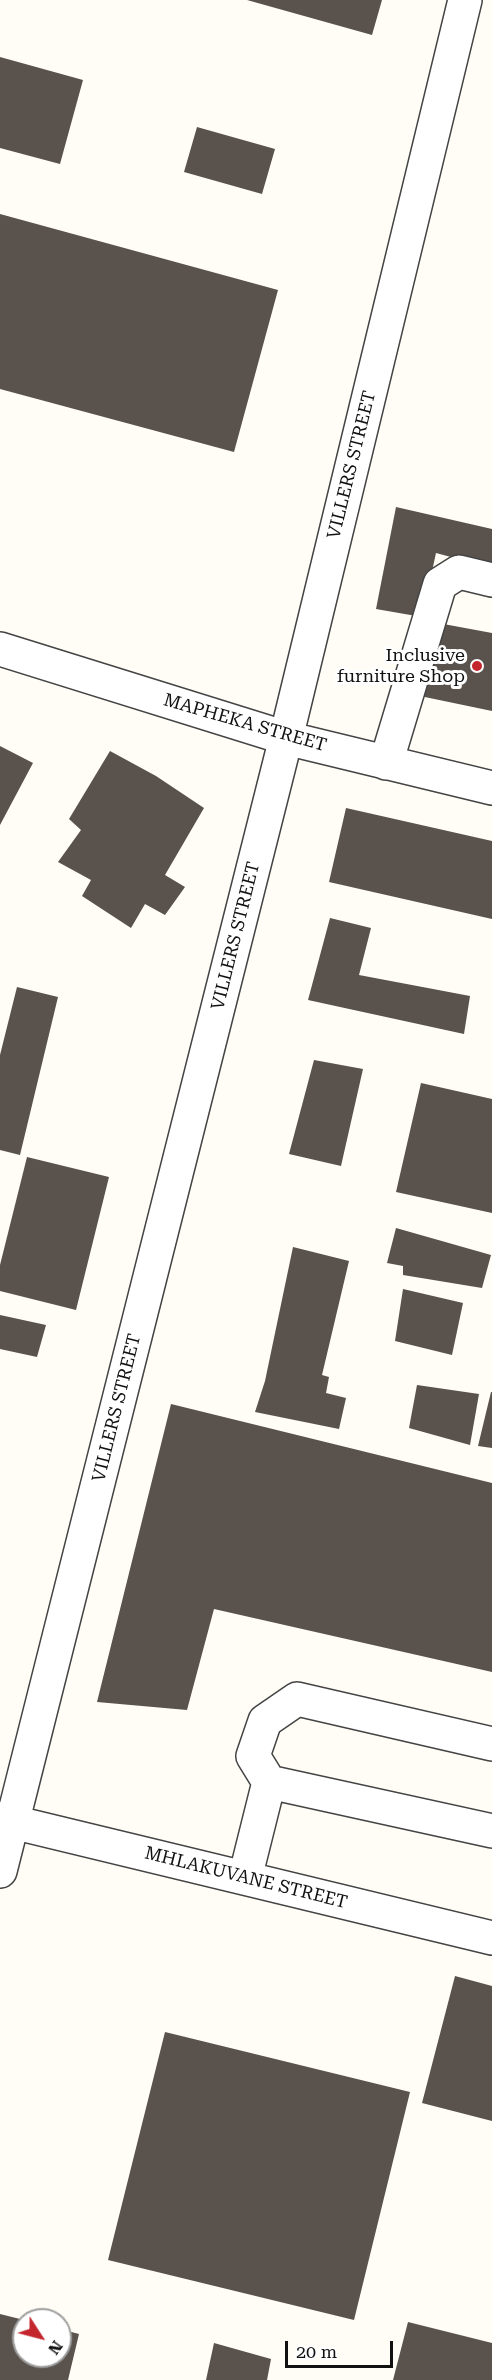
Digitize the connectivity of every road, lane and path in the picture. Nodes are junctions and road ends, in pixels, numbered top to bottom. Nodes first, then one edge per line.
1 (465, 0) edge
2 (492, 580) edge
3 (0, 649) edge
4 (286, 738) junction
5 (387, 763) junction
6 (492, 788) edge
7 (492, 1743) edge
8 (269, 1782) junction
9 (6, 1820) edge
10 (492, 1831) edge
11 (0, 1871) edge
12 (246, 1878) junction
13 (492, 1938) edge

1 - 4 street, VILLERS STREET
2 - 5 street
3 - 4 street, MAPHEKA STREET
4 - 5 street, MAPHEKA STREET
4 - 9 street, VILLERS STREET
5 - 6 street, MAPHEKA STREET
7 - 8 street
8 - 10 street
8 - 12 street
9 - 11 street, VILLERS STREET
9 - 12 street, MHLAKUVANE STREET
12 - 13 street, MHLAKUVANE STREET

